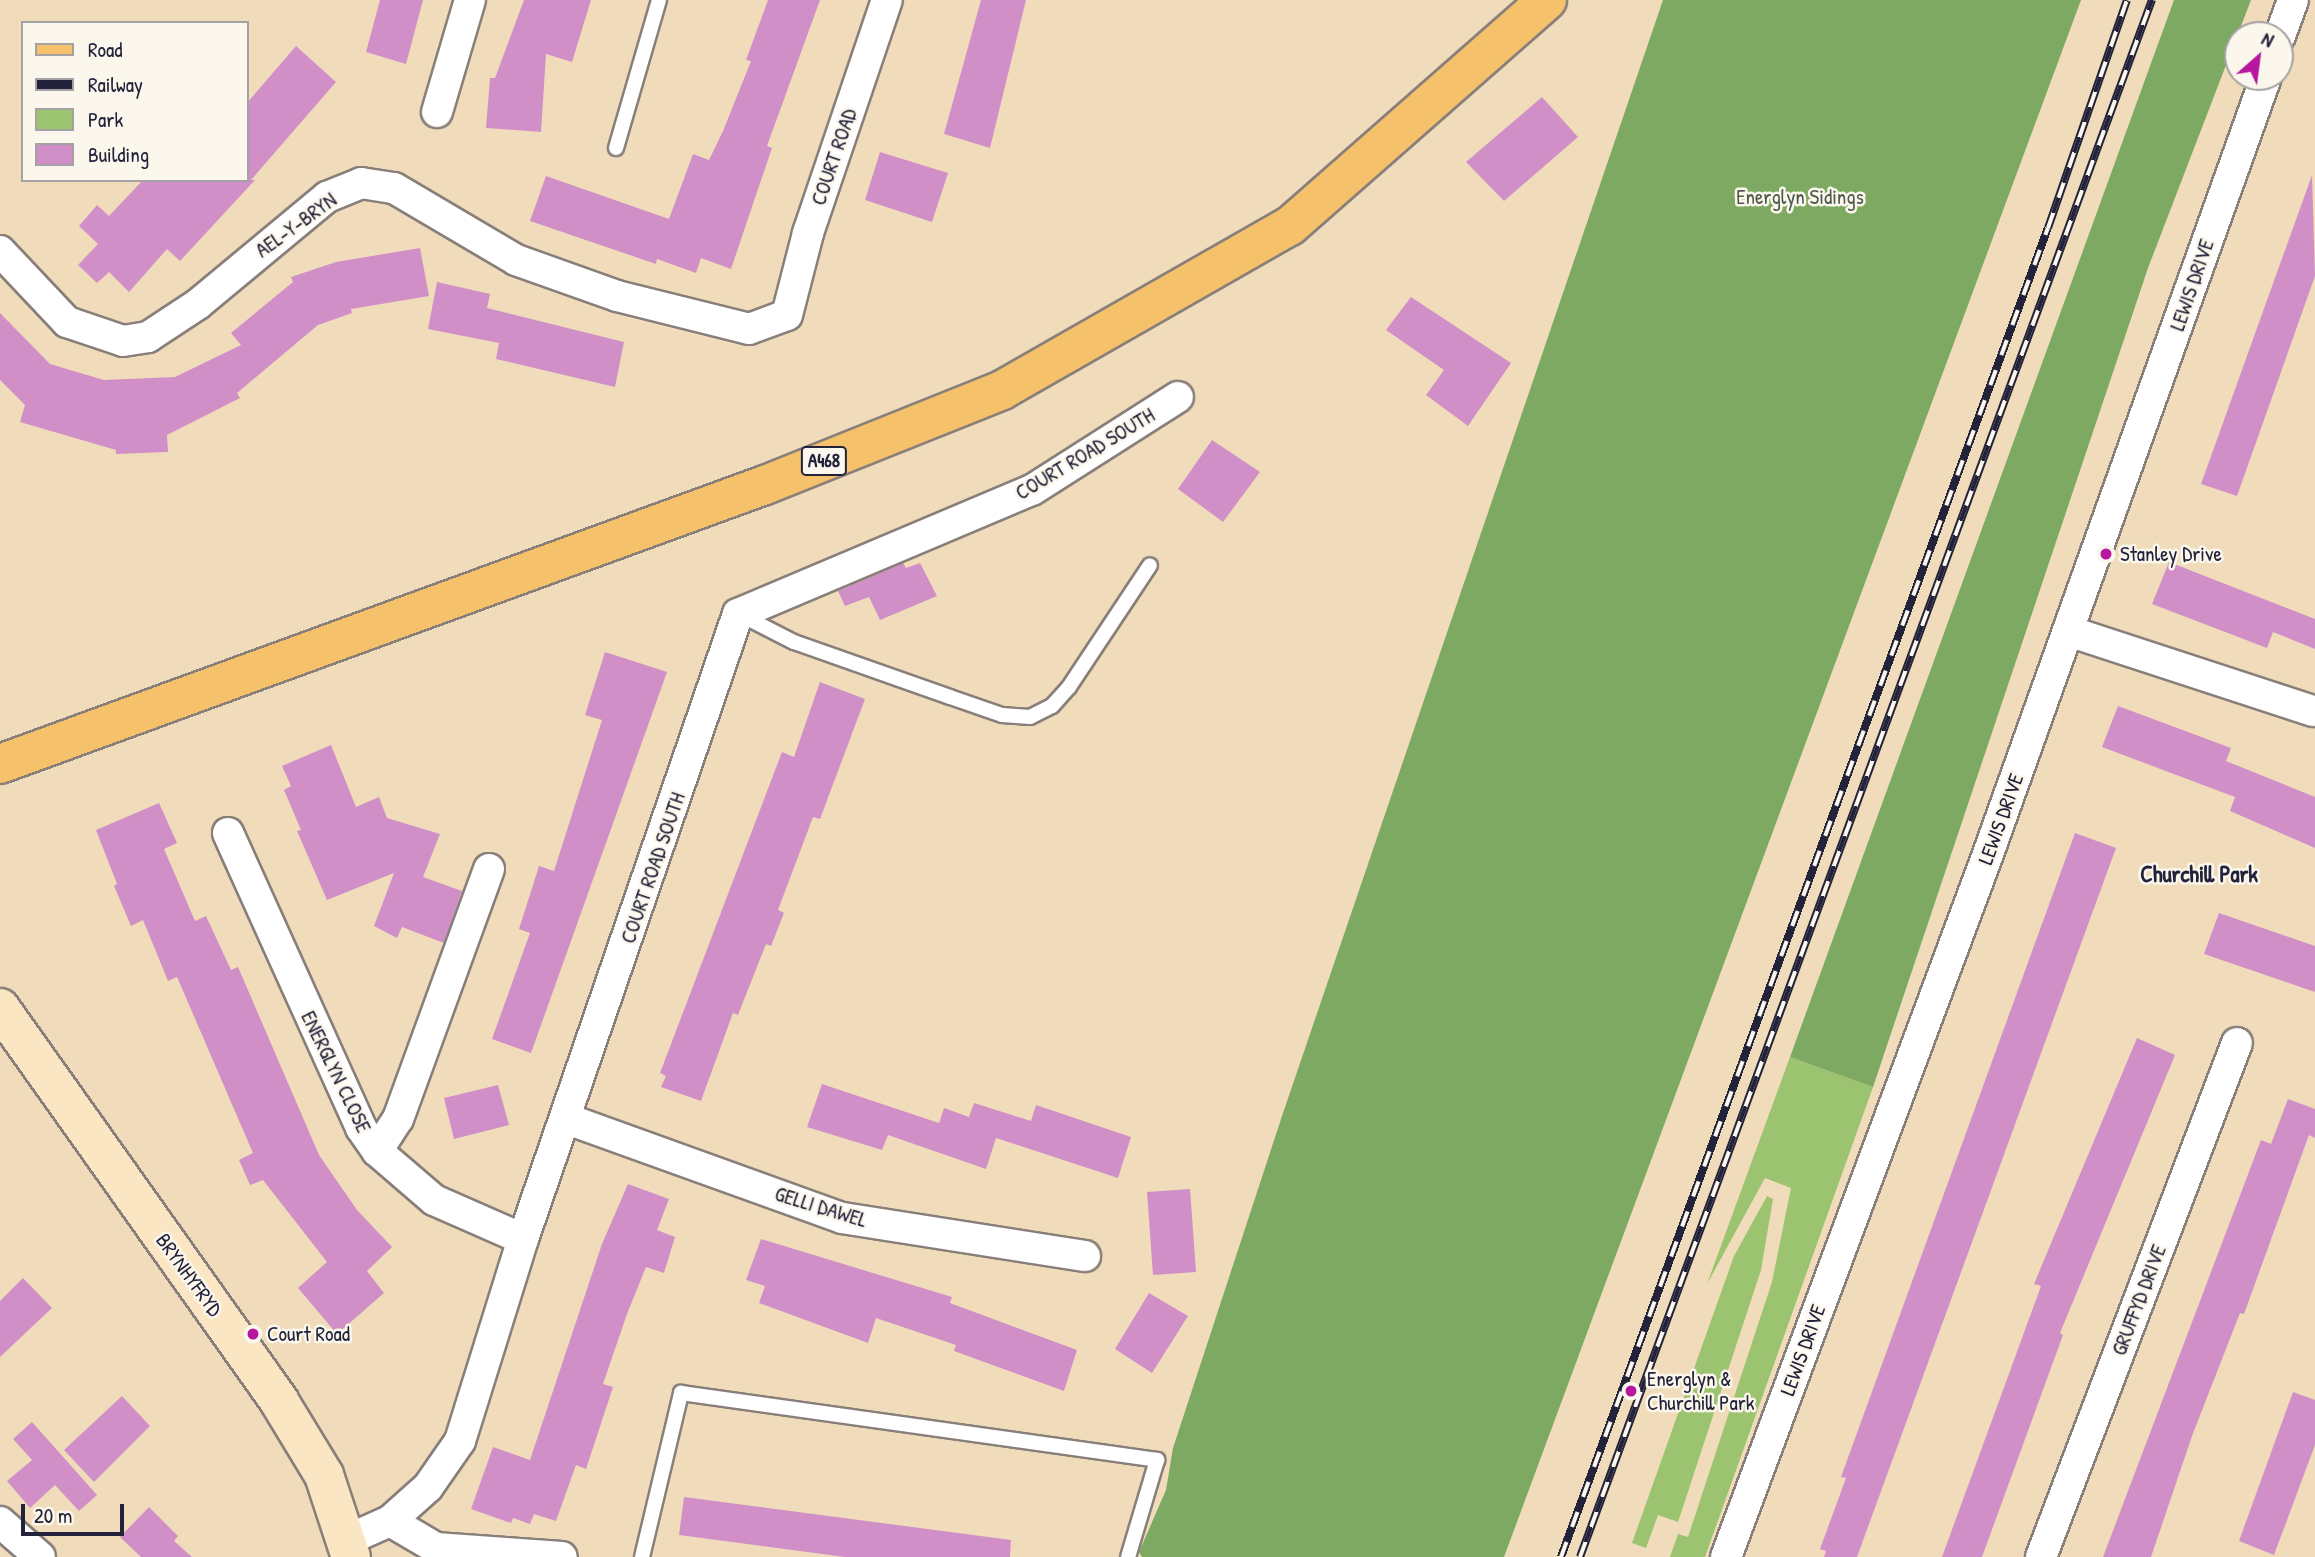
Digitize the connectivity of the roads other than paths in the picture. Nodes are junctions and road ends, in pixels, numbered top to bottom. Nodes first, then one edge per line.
1 (470, 0) edge
2 (659, 0) edge
3 (887, 0) edge
4 (1547, 0) edge
5 (2293, 0) edge
6 (2285, 21) edge
7 (2261, 91) edge
8 (437, 112) dead end
9 (616, 148) dead end
10 (0, 251) edge
11 (787, 315) joint
12 (1178, 397) dead end
13 (1150, 565) dead end
14 (738, 614) junction
15 (2068, 631) junction
16 (2313, 711) edge
17 (6, 762) edge
18 (228, 832) dead end
19 (489, 869) dead end
20 (0, 1008) edge
21 (2237, 1043) dead end
22 (567, 1119) junction
23 (377, 1151) junction
24 (523, 1239) junction
25 (1085, 1256) dead end
26 (390, 1521) junction
27 (0, 1522) edge
28 (348, 1549) edge
29 (40, 1557) edge
30 (562, 1557) edge
31 (642, 1557) edge
32 (1128, 1557) edge
33 (1726, 1557) edge
34 (2041, 1557) edge

1 - 8 street
2 - 9 lane
3 - 11 street, COURT ROAD
4 - 17 main road, A468
5 - 6 street
7 - 15 street, LEWIS DRIVE
10 - 11 street, AEL-Y-BRYN
12 - 14 street, COURT ROAD SOUTH
13 - 14 lane
14 - 22 street, COURT ROAD SOUTH
15 - 16 street
15 - 33 street, LEWIS DRIVE
18 - 23 street, ENERGLYN CLOSE
19 - 23 street
20 - 28 main road, BRYNHYFRYD
21 - 34 street, GRUFFYD DRIVE
22 - 24 street, COURT ROAD SOUTH
22 - 25 street, GELLI DAWEL
23 - 24 street, ENERGLYN CLOSE
24 - 26 street, COURT ROAD SOUTH
26 - 28 street, COURT ROAD SOUTH
26 - 30 street
27 - 29 street
31 - 32 lane

